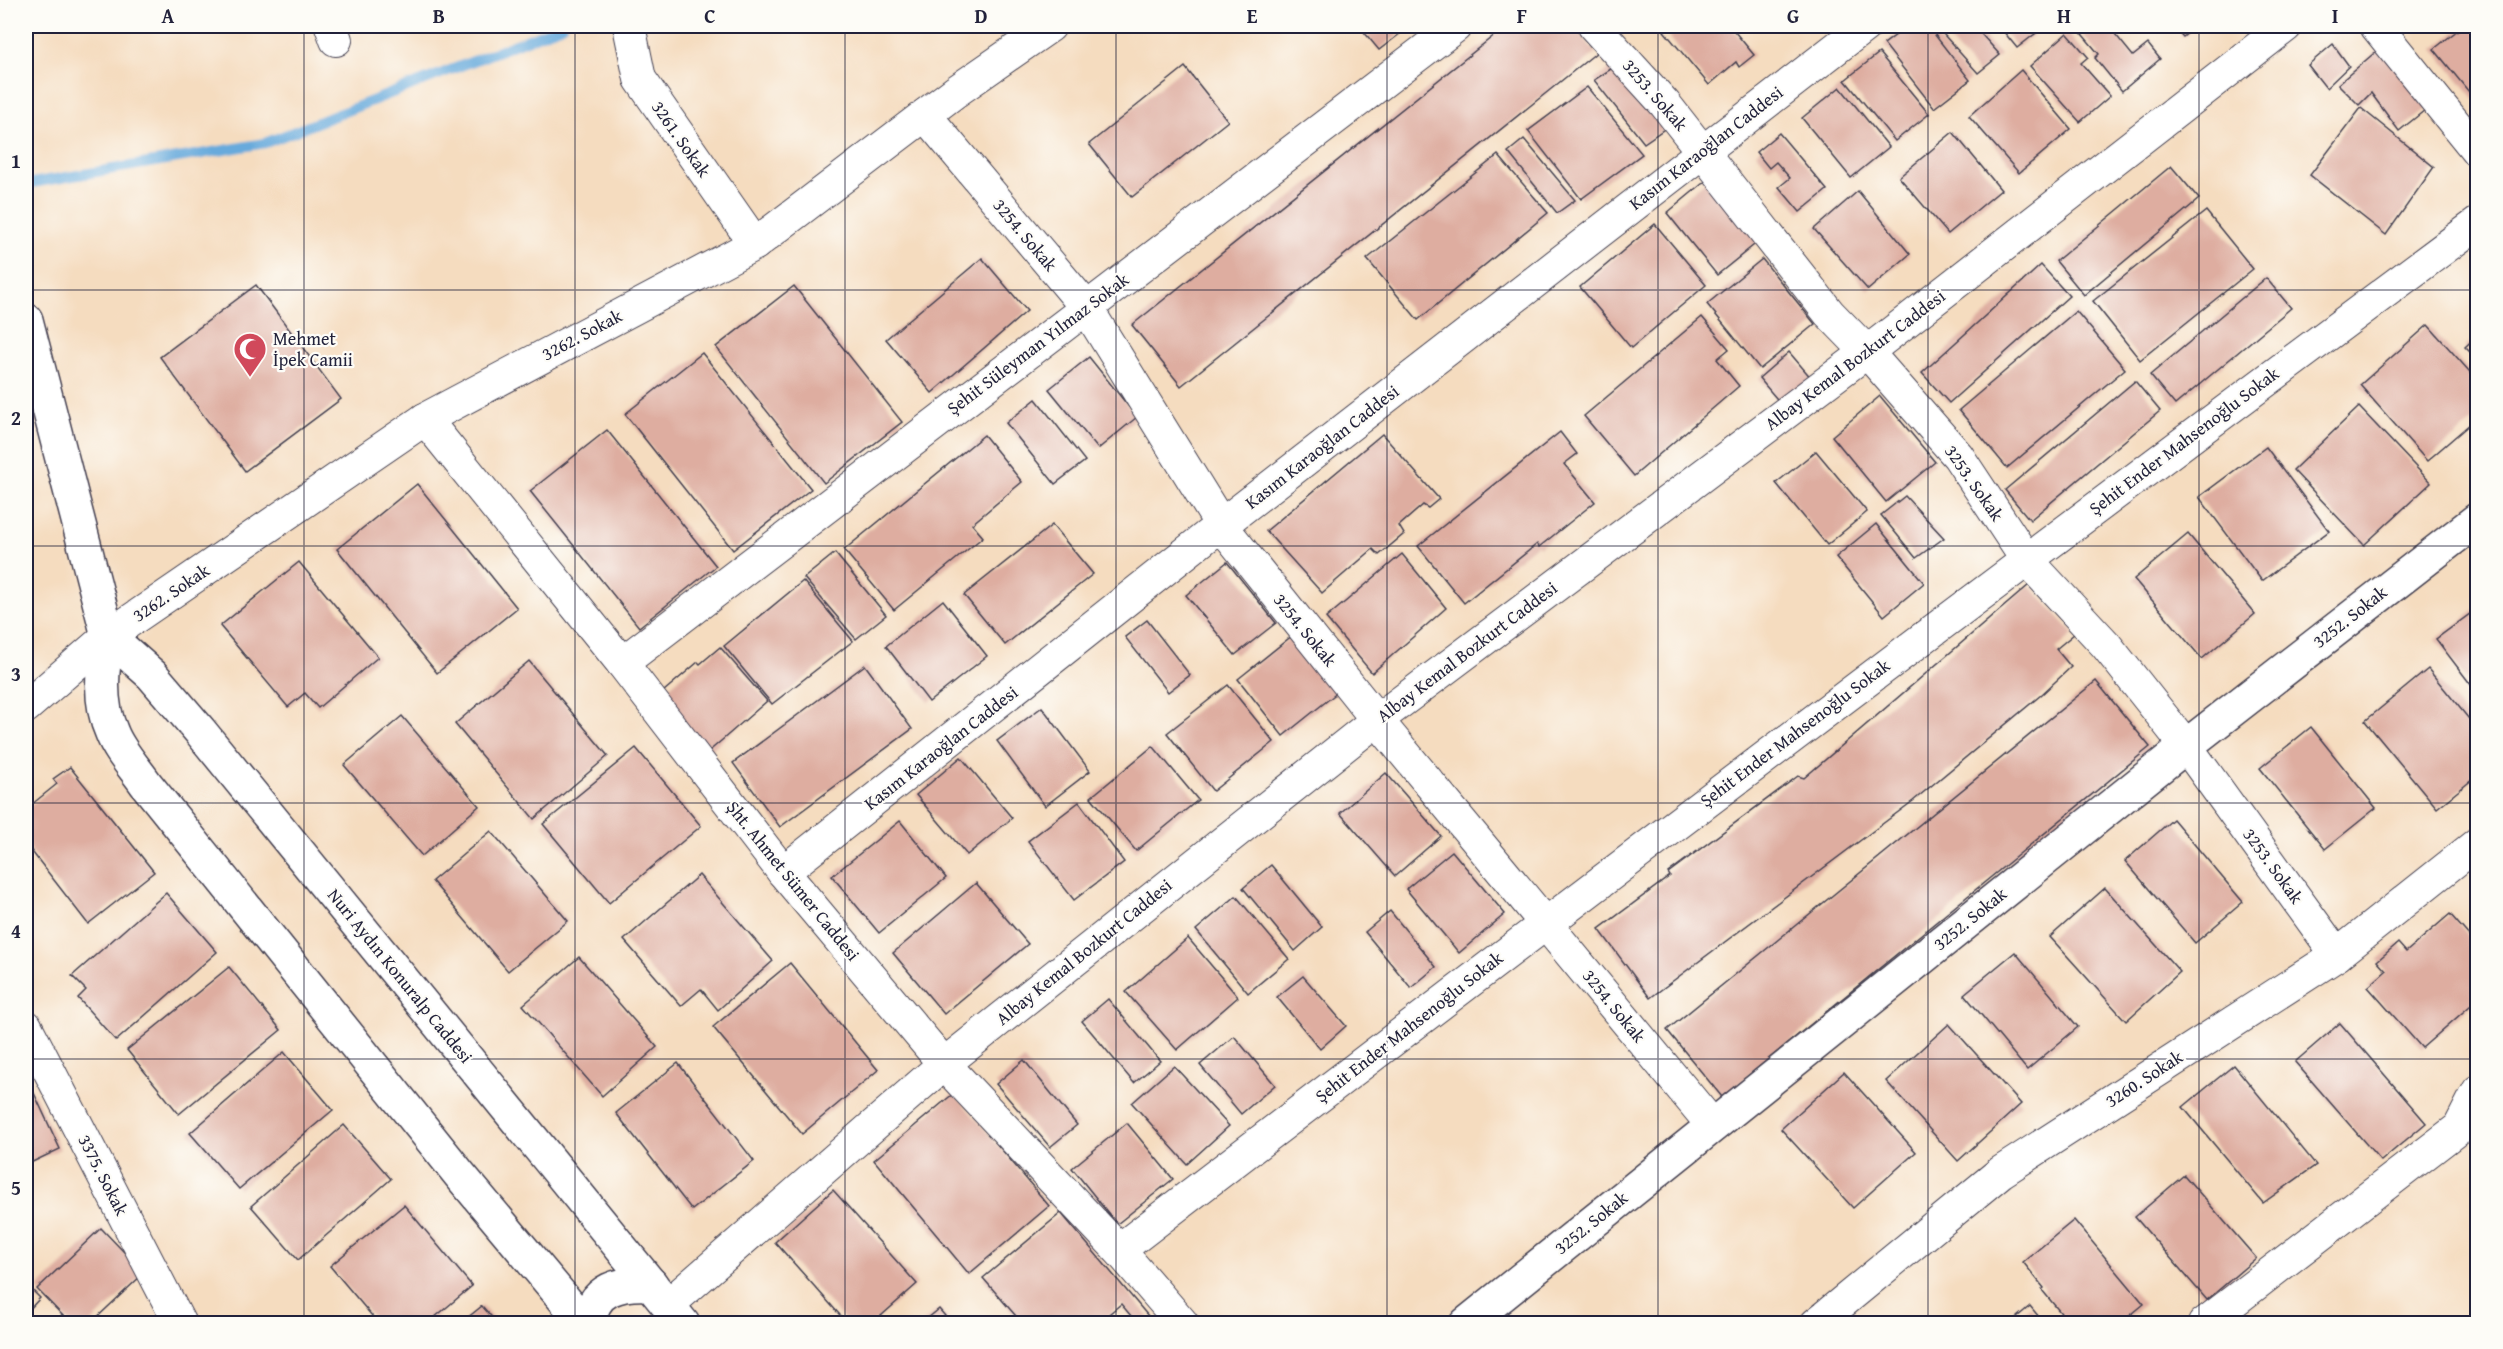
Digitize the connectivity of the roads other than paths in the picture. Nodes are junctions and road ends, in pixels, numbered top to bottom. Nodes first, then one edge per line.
1 (1050, 26) edge
2 (1456, 26) edge
3 (1594, 26) edge
4 (1865, 26) edge
5 (2286, 26) edge
6 (2376, 26) edge
7 (630, 32) edge
8 (925, 115) junction
9 (1702, 151) junction
10 (2478, 152) edge
11 (2478, 224) edge
12 (755, 244) junction
13 (1086, 307) junction
14 (26, 320) edge
15 (1867, 352) junction
16 (425, 419) junction
17 (2478, 519) edge
18 (1221, 525) junction
19 (2026, 559) junction
20 (108, 636) junction
21 (622, 663) junction
22 (26, 707) edge
23 (1377, 720) junction
24 (2186, 746) junction
25 (2478, 843) edge
26 (783, 872) junction
27 (1545, 922) junction
28 (2337, 955) junction
29 (26, 1026) edge
30 (944, 1064) junction
31 (2478, 1092) edge
32 (1713, 1126) junction
33 (1119, 1250) junction
34 (673, 1311) edge
35 (180, 1323) edge
36 (585, 1323) edge
37 (590, 1323) edge
38 (1183, 1323) edge
39 (1466, 1323) edge
40 (1816, 1323) edge
41 (2204, 1323) edge

1 - 8 street, 3262. Sokak
2 - 13 street, Şehit Süleyman Yılmaz Sokak
3 - 9 street, 3253. Sokak
4 - 9 street, Kasım Karaoğlan Caddesi
5 - 15 street, Albay Kemal Bozkurt Caddesi
6 - 10 street
7 - 12 street, 3261. Sokak
8 - 12 street, 3262. Sokak
8 - 13 street, 3254. Sokak
9 - 15 street, 3253. Sokak
9 - 18 street, Kasım Karaoğlan Caddesi
11 - 19 street, Şehit Ender Mahsenoğlu Sokak
12 - 16 street, 3262. Sokak
13 - 18 street, 3254. Sokak
13 - 21 street, Şehit Süleyman Yılmaz Sokak
14 - 20 street
15 - 19 street, 3253. Sokak
15 - 23 street, Albay Kemal Bozkurt Caddesi
16 - 20 street, 3262. Sokak
16 - 21 street, Şht. Ahmet Sümer Caddesi
17 - 24 street, 3252. Sokak
18 - 23 street, 3254. Sokak
18 - 26 street, Kasım Karaoğlan Caddesi
19 - 24 street, 3253. Sokak
19 - 27 street, Şehit Ender Mahsenoğlu Sokak
20 - 22 street, 3262. Sokak
20 - 34 street, Nuri Aydın Konuralp Caddesi
20 - 36 street
21 - 26 street, Şht. Ahmet Sümer Caddesi
23 - 27 street, 3254. Sokak
23 - 30 street, Albay Kemal Bozkurt Caddesi
24 - 28 street, 3253. Sokak
24 - 32 street, 3252. Sokak
25 - 28 street, 3260. Sokak
26 - 30 street, Şht. Ahmet Sümer Caddesi
27 - 32 street, 3254. Sokak
27 - 33 street, Şehit Ender Mahsenoğlu Sokak
28 - 40 street, 3260. Sokak
29 - 35 street, 3375. Sokak
30 - 33 street, Şht. Ahmet Sümer Caddesi
30 - 34 street, Albay Kemal Bozkurt Caddesi
31 - 41 street
32 - 39 street, 3252. Sokak
33 - 38 street, Şht. Ahmet Sümer Caddesi
34 - 37 street

